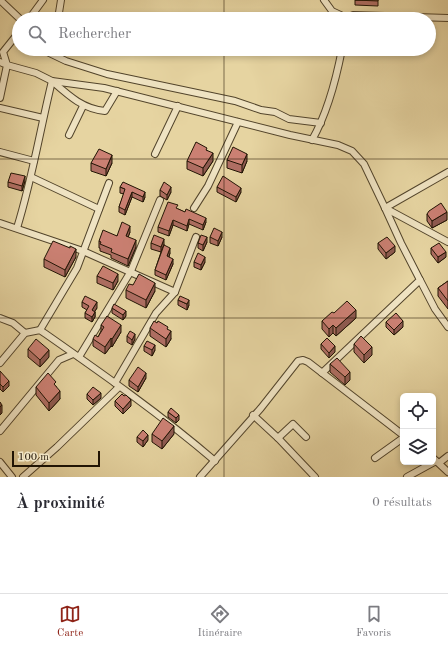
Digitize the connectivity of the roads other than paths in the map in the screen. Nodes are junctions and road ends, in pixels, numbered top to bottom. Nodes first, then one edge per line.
1 (0, 0) edge
2 (43, 0) edge
3 (61, 0) edge
4 (324, 0) edge
5 (13, 12) edge
6 (34, 12) edge
7 (59, 12) edge
8 (334, 12) edge
9 (436, 18) edge
10 (448, 18) edge
11 (12, 40) edge
12 (59, 56) edge
13 (340, 56) edge
14 (0, 62) edge
15 (7, 65) junction
16 (52, 81) junction
17 (118, 91) junction
18 (0, 98) edge
19 (83, 106) junction
20 (178, 106) junction
21 (0, 108) edge
22 (43, 118) junction
23 (238, 122) junction
24 (321, 123) junction
25 (69, 135) dead end
26 (312, 140) junction
27 (0, 152) edge
28 (155, 154) dead end
29 (34, 161) junction
30 (448, 172) edge
31 (31, 177) junction
32 (109, 183) dead end
33 (160, 200) dead end
34 (194, 208) dead end
35 (385, 208) junction
36 (99, 209) junction
37 (0, 223) edge
38 (17, 228) junction
39 (196, 237) dead end
40 (448, 242) edge
41 (83, 251) junction
42 (131, 271) junction
43 (420, 280) junction
44 (175, 292) junction
45 (0, 318) edge
46 (448, 327) edge
47 (40, 330) junction
48 (25, 333) junction
49 (76, 356) junction
50 (0, 363) edge
51 (322, 372) junction
52 (117, 385) junction
53 (253, 415) junction
54 (0, 431) edge
55 (400, 433) edge
56 (306, 437) dead end
57 (278, 438) junction
58 (400, 440) edge
59 (448, 456) edge
60 (375, 458) dead end
61 (215, 461) junction
62 (436, 461) edge
63 (0, 462) edge
64 (429, 465) edge
65 (448, 472) edge
66 (10, 477) edge
67 (23, 477) edge
68 (200, 477) edge
69 (315, 477) edge
70 (407, 477) edge

1 - 5 street
2 - 6 street
3 - 7 street
4 - 8 street
9 - 10 street
11 - 15 street
12 - 24 street
13 - 24 street
14 - 15 street
15 - 16 street
15 - 18 street
16 - 17 street
16 - 19 street
16 - 22 street
17 - 19 street
17 - 20 street
19 - 25 street
20 - 23 street
20 - 28 street
21 - 22 street
22 - 29 street
23 - 26 street
23 - 34 street
24 - 26 street
26 - 35 street
27 - 29 street
29 - 31 street
30 - 35 street
31 - 36 street
31 - 38 street
32 - 36 street
33 - 42 street
35 - 40 street
35 - 43 street
36 - 41 street
37 - 38 street
38 - 41 street
39 - 44 street
41 - 42 street
41 - 47 street
42 - 44 street
42 - 49 street
43 - 46 street
43 - 51 street
44 - 52 street
45 - 48 street
47 - 48 street
47 - 49 street
48 - 50 street
49 - 52 street
49 - 54 street
51 - 53 street
51 - 55 street
52 - 61 street
52 - 67 street
53 - 57 street
53 - 61 street
56 - 57 street
57 - 69 street
58 - 60 street
59 - 62 street
61 - 68 street
62 - 65 street
63 - 66 street
64 - 70 street

